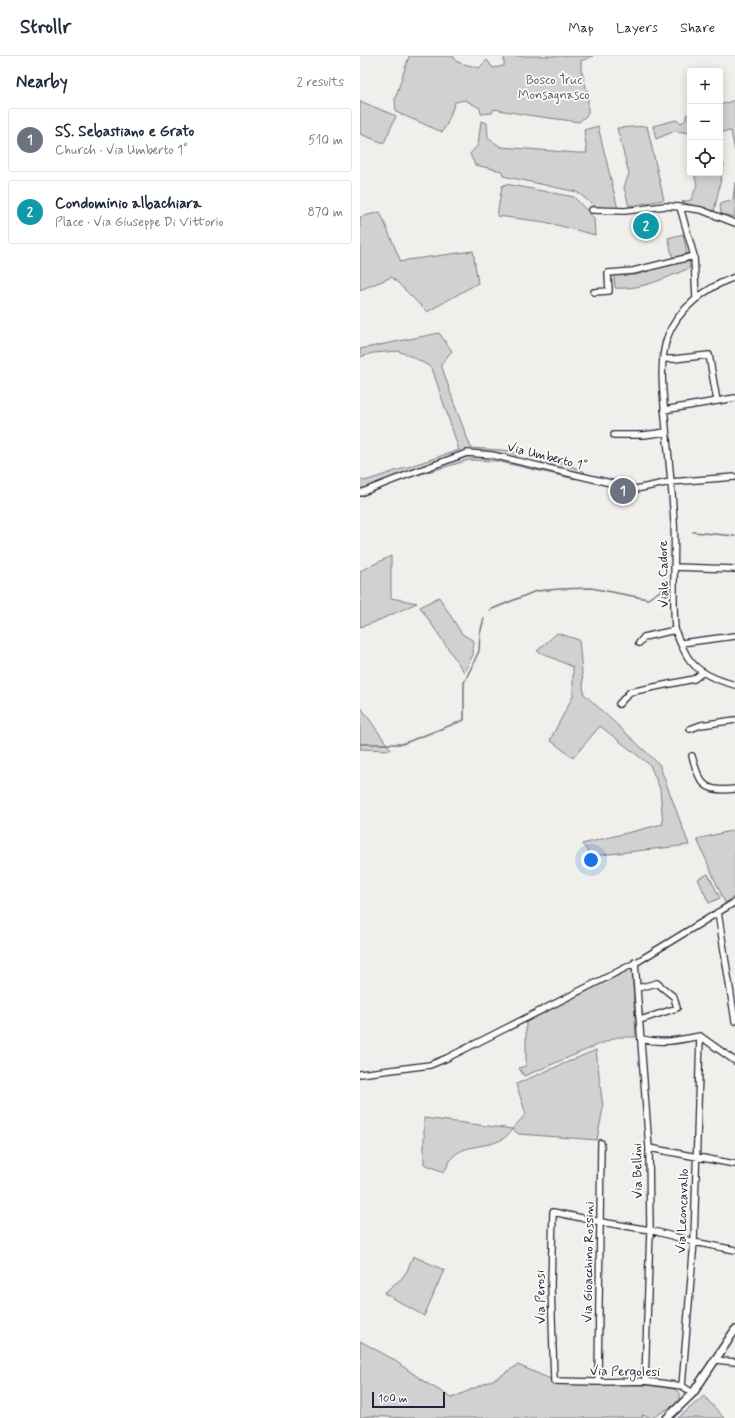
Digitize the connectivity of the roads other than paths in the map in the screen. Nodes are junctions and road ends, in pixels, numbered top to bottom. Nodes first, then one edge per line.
1 (680, 207) junction
2 (592, 210) dead end
3 (735, 223) edge
4 (694, 256) junction
5 (735, 278) edge
6 (594, 292) dead end
7 (696, 299) junction
8 (663, 359) junction
9 (735, 398) edge
10 (717, 401) junction
11 (664, 410) junction
12 (666, 432) junction
13 (614, 435) dead end
14 (735, 477) edge
15 (670, 482) junction
16 (360, 493) edge
17 (674, 567) junction
18 (735, 569) edge
19 (676, 630) junction
20 (735, 636) edge
21 (639, 643) dead end
22 (681, 643) junction
23 (703, 672) junction
24 (735, 685) edge
25 (618, 704) dead end
26 (735, 720) edge
27 (690, 729) dead end
28 (692, 756) dead end
29 (735, 789) edge
30 (735, 902) edge
31 (718, 912) junction
32 (635, 962) junction
33 (638, 988) junction
34 (640, 1020) junction
35 (735, 1021) edge
36 (700, 1036) junction
37 (642, 1039) junction
38 (735, 1061) edge
39 (360, 1074) edge
40 (601, 1143) dead end
41 (649, 1148) junction
42 (696, 1156) junction
43 (735, 1164) edge
44 (601, 1222) junction
45 (650, 1230) junction
46 (694, 1242) junction
47 (735, 1250) edge
48 (735, 1330) edge
49 (716, 1360) junction
50 (735, 1362) edge
51 (645, 1380) junction
52 (554, 1381) joint
53 (598, 1382) junction
54 (682, 1386) junction
55 (693, 1393) junction
56 (667, 1418) edge

1 - 2 street
1 - 3 street
1 - 4 street
4 - 6 street
4 - 7 street
5 - 7 street, Viale Cadore
7 - 8 street, Viale Cadore
8 - 10 street
8 - 11 street, Viale Cadore
9 - 10 street
10 - 11 street
11 - 12 street, Viale Cadore
12 - 13 street
12 - 15 street, Viale Cadore
14 - 15 street, Via Umberto 1°
15 - 16 street, Via Umberto 1°
15 - 17 street, Viale Cadore
17 - 18 street
17 - 19 street, Viale Cadore
19 - 21 street
19 - 22 street, Viale Cadore
20 - 22 street
22 - 23 street, Viale Cadore
23 - 24 street, Viale Cadore
23 - 25 street
26 - 27 street
28 - 29 street
30 - 31 street
31 - 32 street
31 - 35 street
32 - 33 street, Via Bellini
32 - 39 street
33 - 34 street, Via Bellini
33 - 34 street
34 - 37 street, Via Bellini
36 - 37 street
36 - 38 street
36 - 42 street, Via Leoncavallo
37 - 41 street, Via Bellini
40 - 44 street, Via Gioacchino Rossini
41 - 42 street
41 - 45 street, Via Bellini
42 - 43 street
42 - 46 street, Via Leoncavallo
44 - 45 street
44 - 52 street, Via Perosi
44 - 53 street, Via Gioacchino Rossini
45 - 46 street
45 - 51 street, Via Bellini
46 - 47 street
46 - 54 street, Via Leoncavallo
48 - 49 street
49 - 50 street
49 - 55 street
51 - 53 street, Via Pergolesi
51 - 54 street, Via Pergolesi
52 - 53 street, Via Pergolesi
54 - 55 street, Via Pergolesi
55 - 56 street

